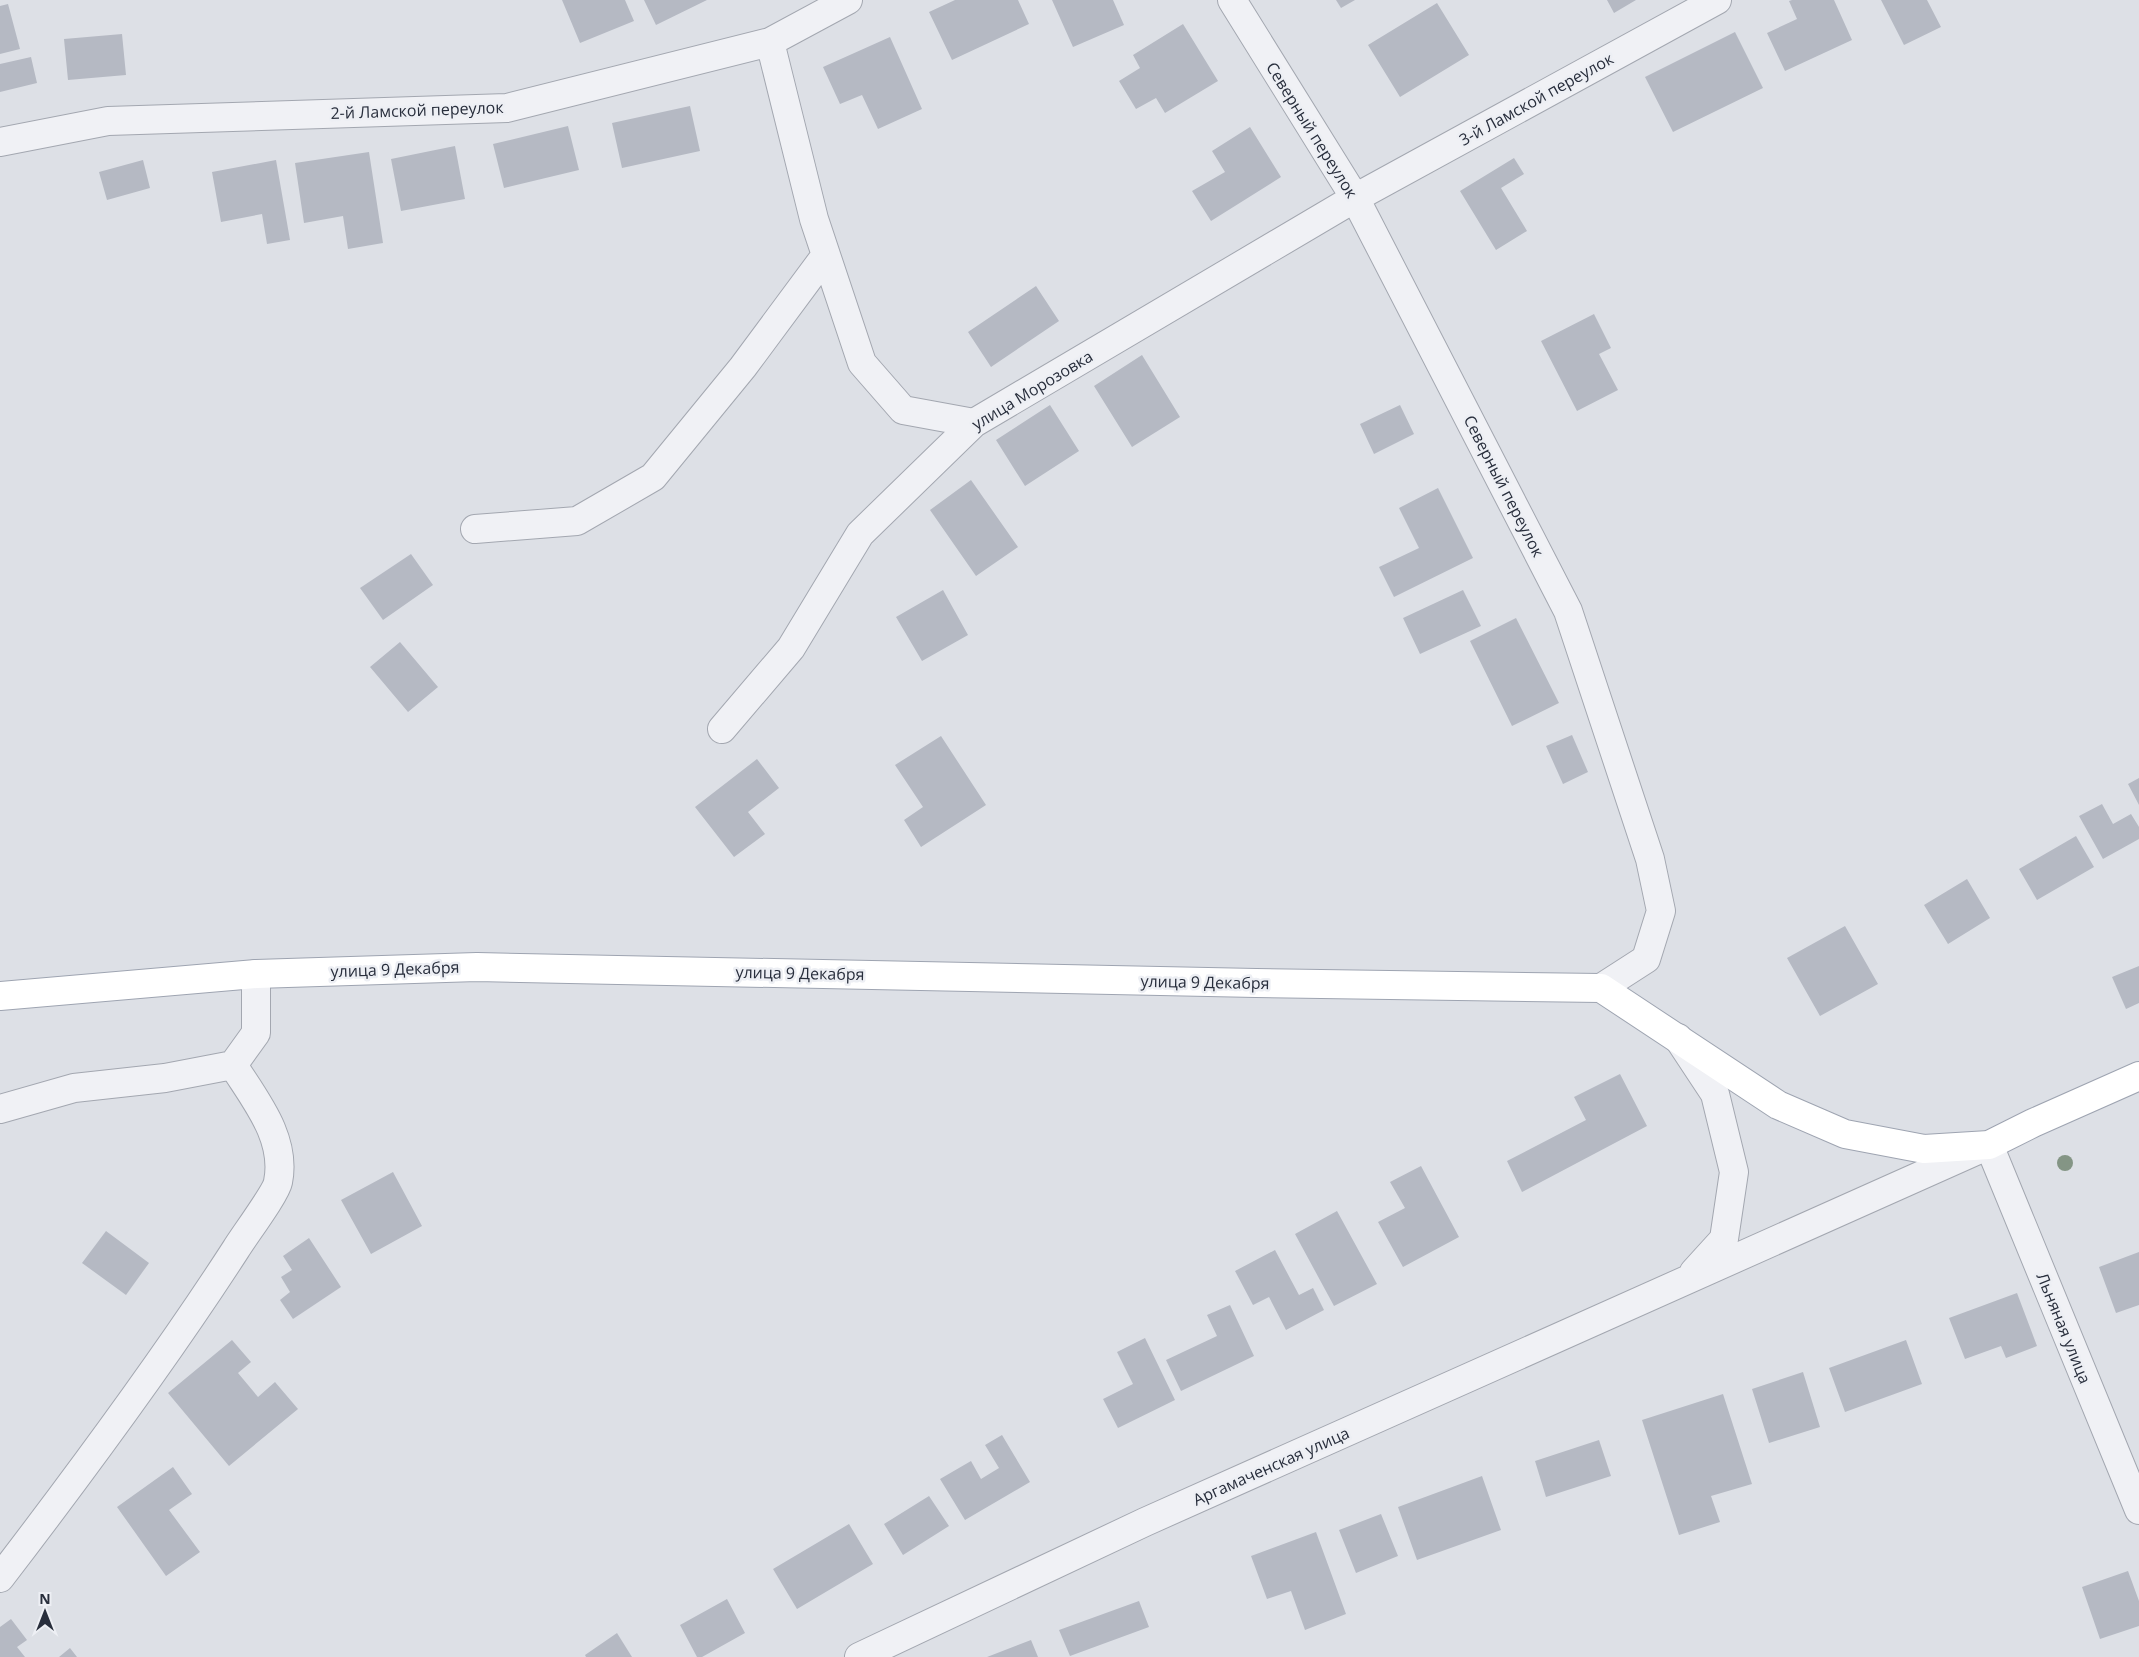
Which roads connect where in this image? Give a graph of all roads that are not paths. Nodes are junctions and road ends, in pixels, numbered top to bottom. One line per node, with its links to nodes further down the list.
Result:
1 (848, 0): 4 (street, 2-й Ламской переулок)
2 (1232, 0): 6 (street, Северный переулок)
3 (1717, 0): 6 (street, 3-й Ламской переулок)
4 (770, 42): 5 (street, 2-й Ламской переулок); 7 (street)
5 (0, 142)
6 (1355, 198): 8 (street, улица Морозовка); 12 (street, Северный переулок)
7 (826, 255): 8 (street); 9 (street)
8 (974, 423): 10 (street, улица Морозовка)
9 (475, 529)
10 (722, 729)
11 (256, 974): 12 (main road, улица 9 Декабря); 13 (main road, улица 9 Декабря); 15 (street)
12 (1601, 988): 14 (main road)
13 (0, 996)
14 (1678, 1038): 18 (main road); 19 (street)
15 (233, 1065): 17 (street); 21 (street)
16 (2139, 1076): 18 (main road)
17 (0, 1109)
18 (1989, 1145): 19 (street, Аргамаченская улица); 20 (street, Льняная улица)
19 (1686, 1280): 22 (street, Аргамаченская улица)
20 (2139, 1510)
21 (0, 1578)
22 (859, 1657)

